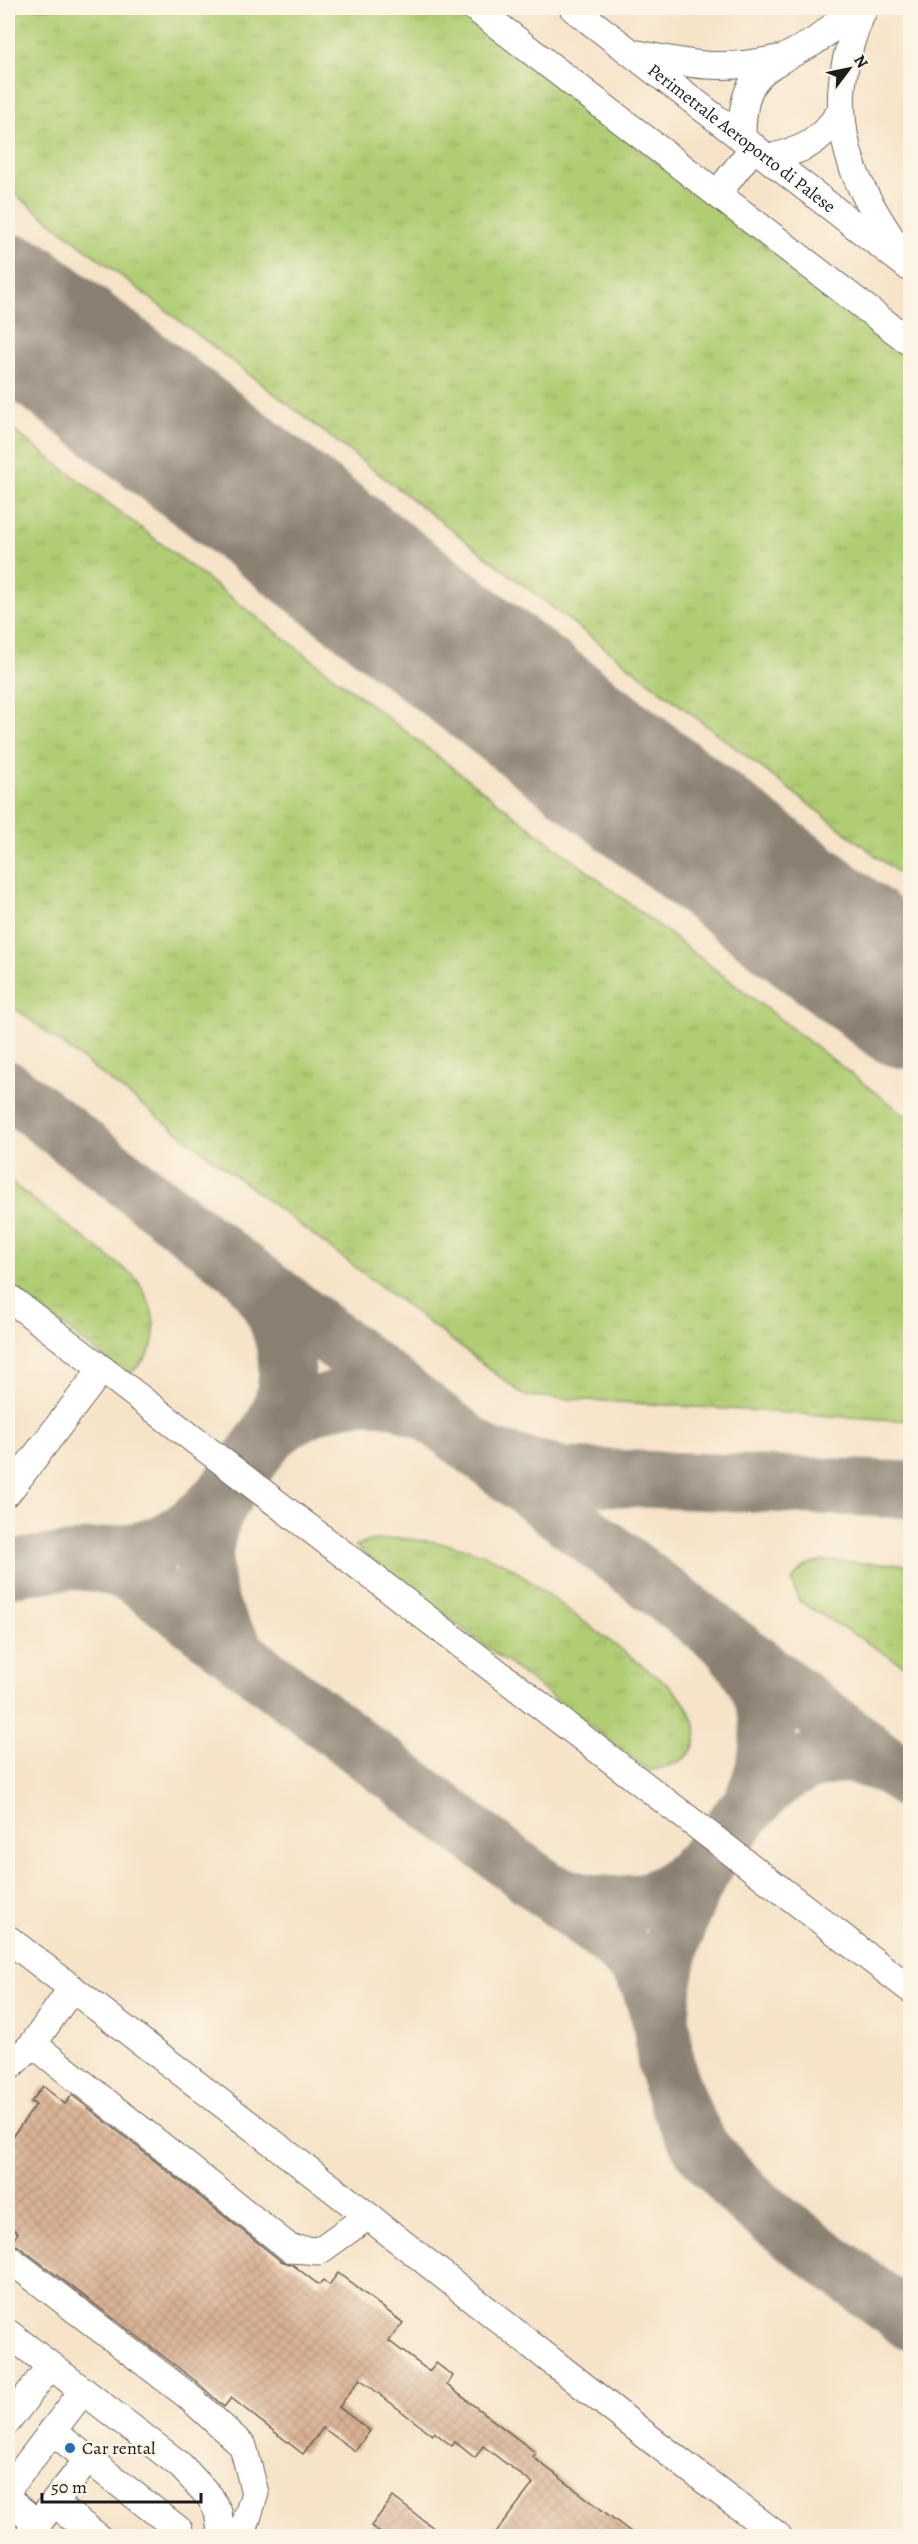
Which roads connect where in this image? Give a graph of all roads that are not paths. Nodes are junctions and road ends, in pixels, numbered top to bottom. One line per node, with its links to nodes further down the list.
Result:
1 (475, 8): 9 (street)
2 (573, 8): 5 (street, Perimetrale Aeroporto di Palese)
3 (852, 8): 6 (street)
4 (864, 8): 7 (street)
5 (631, 53): 6 (street); 8 (street, Perimetrale Aeroporto di Palese)
6 (779, 59): 8 (street)
7 (841, 111): 8 (street); 10 (street)
8 (754, 147): 9 (street); 10 (street, Perimetrale Aeroporto di Palese)
9 (717, 194): 11 (street)
10 (908, 266)
11 (910, 342)
12 (8, 1297): 13 (street)
13 (102, 1369): 14 (street); 17 (street)
14 (8, 1492)
15 (8, 1939): 16 (street)
16 (72, 1988): 18 (street); 20 (street)
17 (910, 1989)
18 (33, 2044): 19 (street); 20 (street)
19 (8, 2068)
20 (368, 2216): 36 (street)
21 (8, 2258): 35 (street)
22 (8, 2333): 23 (street)
23 (51, 2365): 24 (street); 25 (street)
24 (83, 2391): 26 (street); 34 (street)
25 (8, 2421)
26 (52, 2431): 27 (street); 28 (street)
27 (88, 2459): 30 (street); 33 (street)
28 (8, 2489)
29 (8, 2499): 31 (street)
30 (54, 2503): 31 (street); 32 (street)
31 (33, 2530)
32 (97, 2536)
33 (175, 2536)
34 (222, 2536)
35 (236, 2536)
36 (778, 2536)

